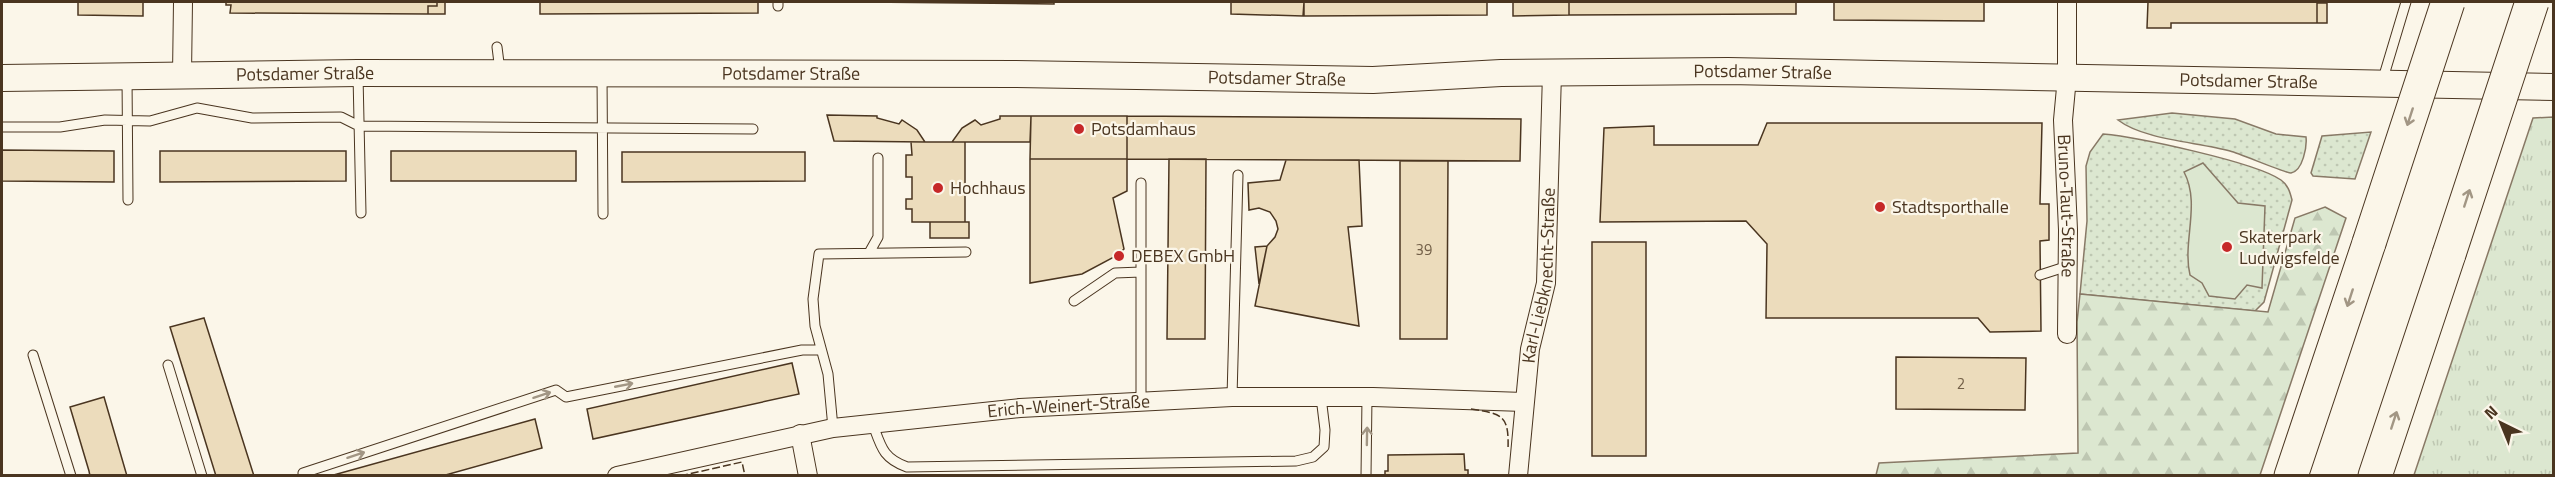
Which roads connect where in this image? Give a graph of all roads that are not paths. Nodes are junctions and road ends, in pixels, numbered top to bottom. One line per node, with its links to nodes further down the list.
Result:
1 (183, 2): 11 (street)
2 (2067, 2): 13 (street, Bruno-Taut-Straße)
3 (2406, 2): 15 (lane)
4 (2448, 2): 53 (highway, one-way to 53, bridge)
5 (2532, 2): 54 (highway, one-way to 5, bridge)
6 (497, 47): 8 (lane)
7 (358, 73): 8 (main road, Potsdamer Straße); 11 (main road, Potsdamer Straße); 18 (lane)
8 (501, 73): 12 (main road, Potsdamer Straße)
9 (1552, 73): 12 (main road, Potsdamer Straße); 13 (main road, Potsdamer Straße); 42 (street, Karl-Liebknecht-Straße)
10 (127, 74): 11 (main road, Potsdamer Straße); 14 (main road, Potsdamer Straße); 17 (lane)
11 (182, 74)
12 (602, 74): 20 (lane)
13 (2067, 77): 15 (main road, Potsdamer Straße); 30 (street, Bruno-Taut-Straße)
14 (2, 78)
15 (2382, 82): 16 (main road, Potsdamer Straße)
16 (2553, 87)
17 (128, 122): 18 (lane); 19 (lane); 25 (lane)
18 (359, 126): 20 (lane); 26 (lane)
19 (2, 127)
20 (602, 128): 21 (lane); 27 (lane)
21 (753, 129)
22 (878, 158): 29 (lane)
23 (1238, 175): 38 (lane)
24 (1141, 183): 31 (lane)
25 (128, 200)
26 (361, 213)
27 (603, 214)
28 (966, 252): 29 (lane)
29 (869, 253): 35 (lane)
30 (2068, 266): 32 (lane); 34 (street, Bruno-Taut-Straße)
31 (1141, 272): 33 (lane); 41 (lane)
32 (2040, 275)
33 (1074, 301)
34 (2067, 334)
35 (821, 350): 44 (lane); 48 (lane, one-way to 35)
36 (33, 355): 46 (lane)
37 (168, 365): 47 (lane)
38 (1232, 397): 39 (street, Erich-Weinert-Straße); 41 (street, Erich-Weinert-Straße)
39 (1321, 397): 40 (street, Erich-Weinert-Straße); 43 (lane)
40 (1367, 397): 42 (street, Erich-Weinert-Straße); 51 (lane, one-way to 40)
41 (1141, 401): 43 (street, Erich-Weinert-Straße)
42 (1524, 402): 52 (street, Karl-Liebknecht-Straße)
43 (872, 422): 44 (street, Erich-Weinert-Straße)
44 (833, 428): 45 (street, Erich-Weinert-Straße)
45 (800, 434): 49 (street, Erich-Weinert-Straße); 50 (street)
46 (71, 476)
47 (202, 476)
48 (304, 476)
49 (617, 476)
50 (808, 476)
51 (1366, 476)
52 (1518, 476)
53 (2291, 476)
54 (2375, 476)

